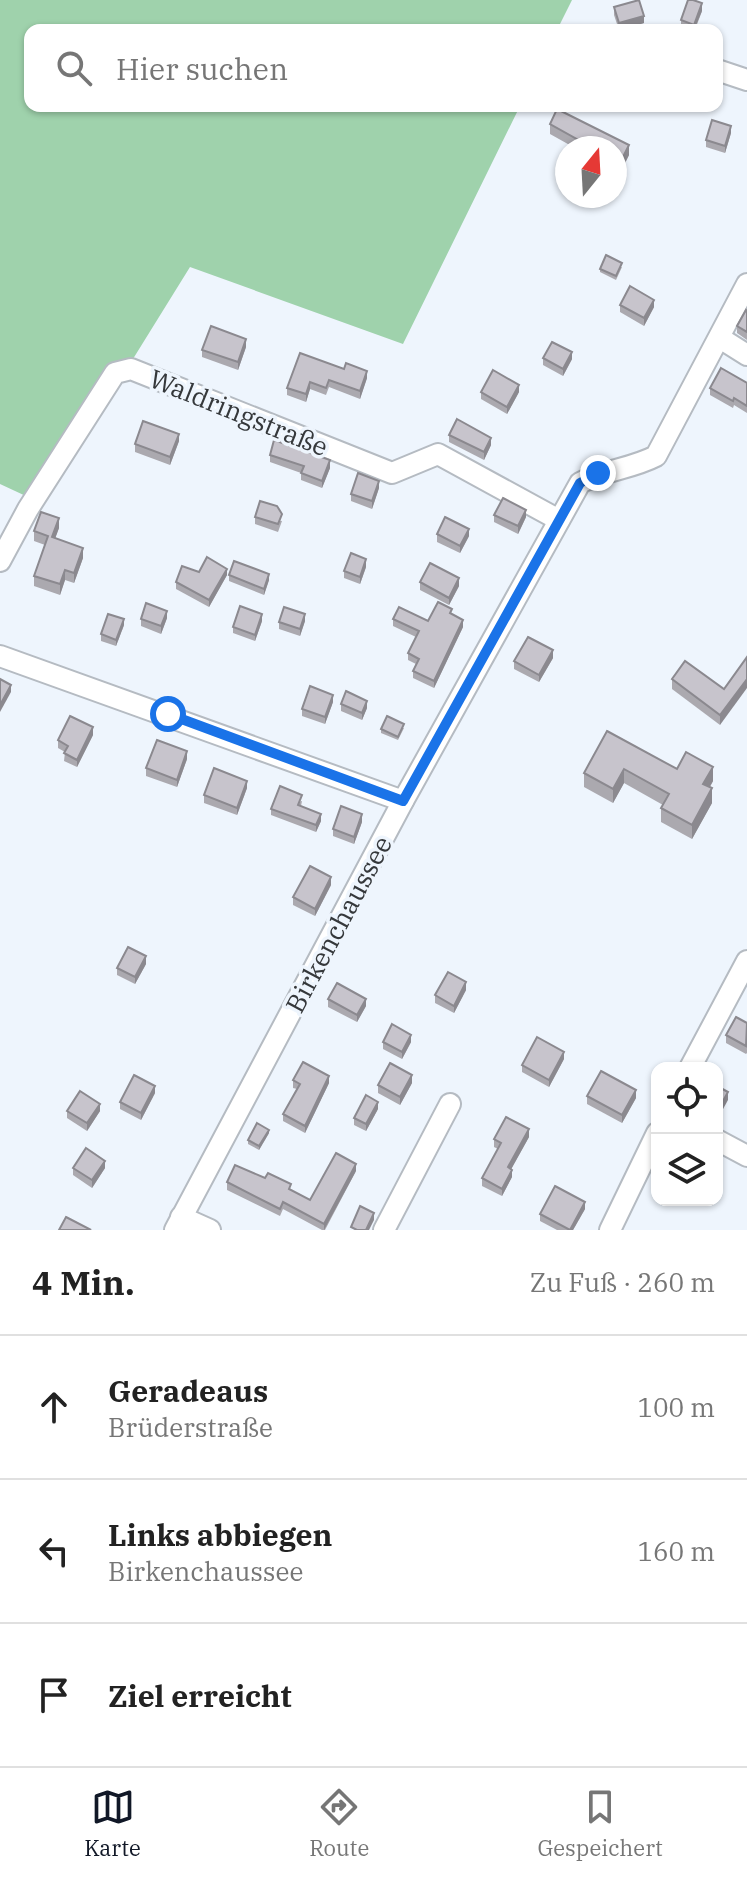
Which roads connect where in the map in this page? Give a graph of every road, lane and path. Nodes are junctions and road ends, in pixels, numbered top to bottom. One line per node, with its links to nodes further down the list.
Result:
1 (723, 72): 2 (street)
2 (747, 80)
3 (747, 284): 4 (street, Birkenchaussee)
4 (720, 338): 5 (street); 6 (street, Birkenchaussee)
5 (747, 355)
6 (559, 520): 7 (street, Waldringstraße); 9 (street, Birkenchaussee)
7 (0, 561)
8 (0, 656): 9 (street)
9 (403, 801): 16 (street, Birkenchaussee)
10 (747, 961): 11 (street)
11 (693, 1062)
12 (450, 1104): 18 (street)
13 (657, 1134): 19 (street)
14 (723, 1143): 15 (street)
15 (747, 1156)
16 (178, 1224): 17 (street)
17 (210, 1230)
18 (384, 1230)
19 (610, 1230)

